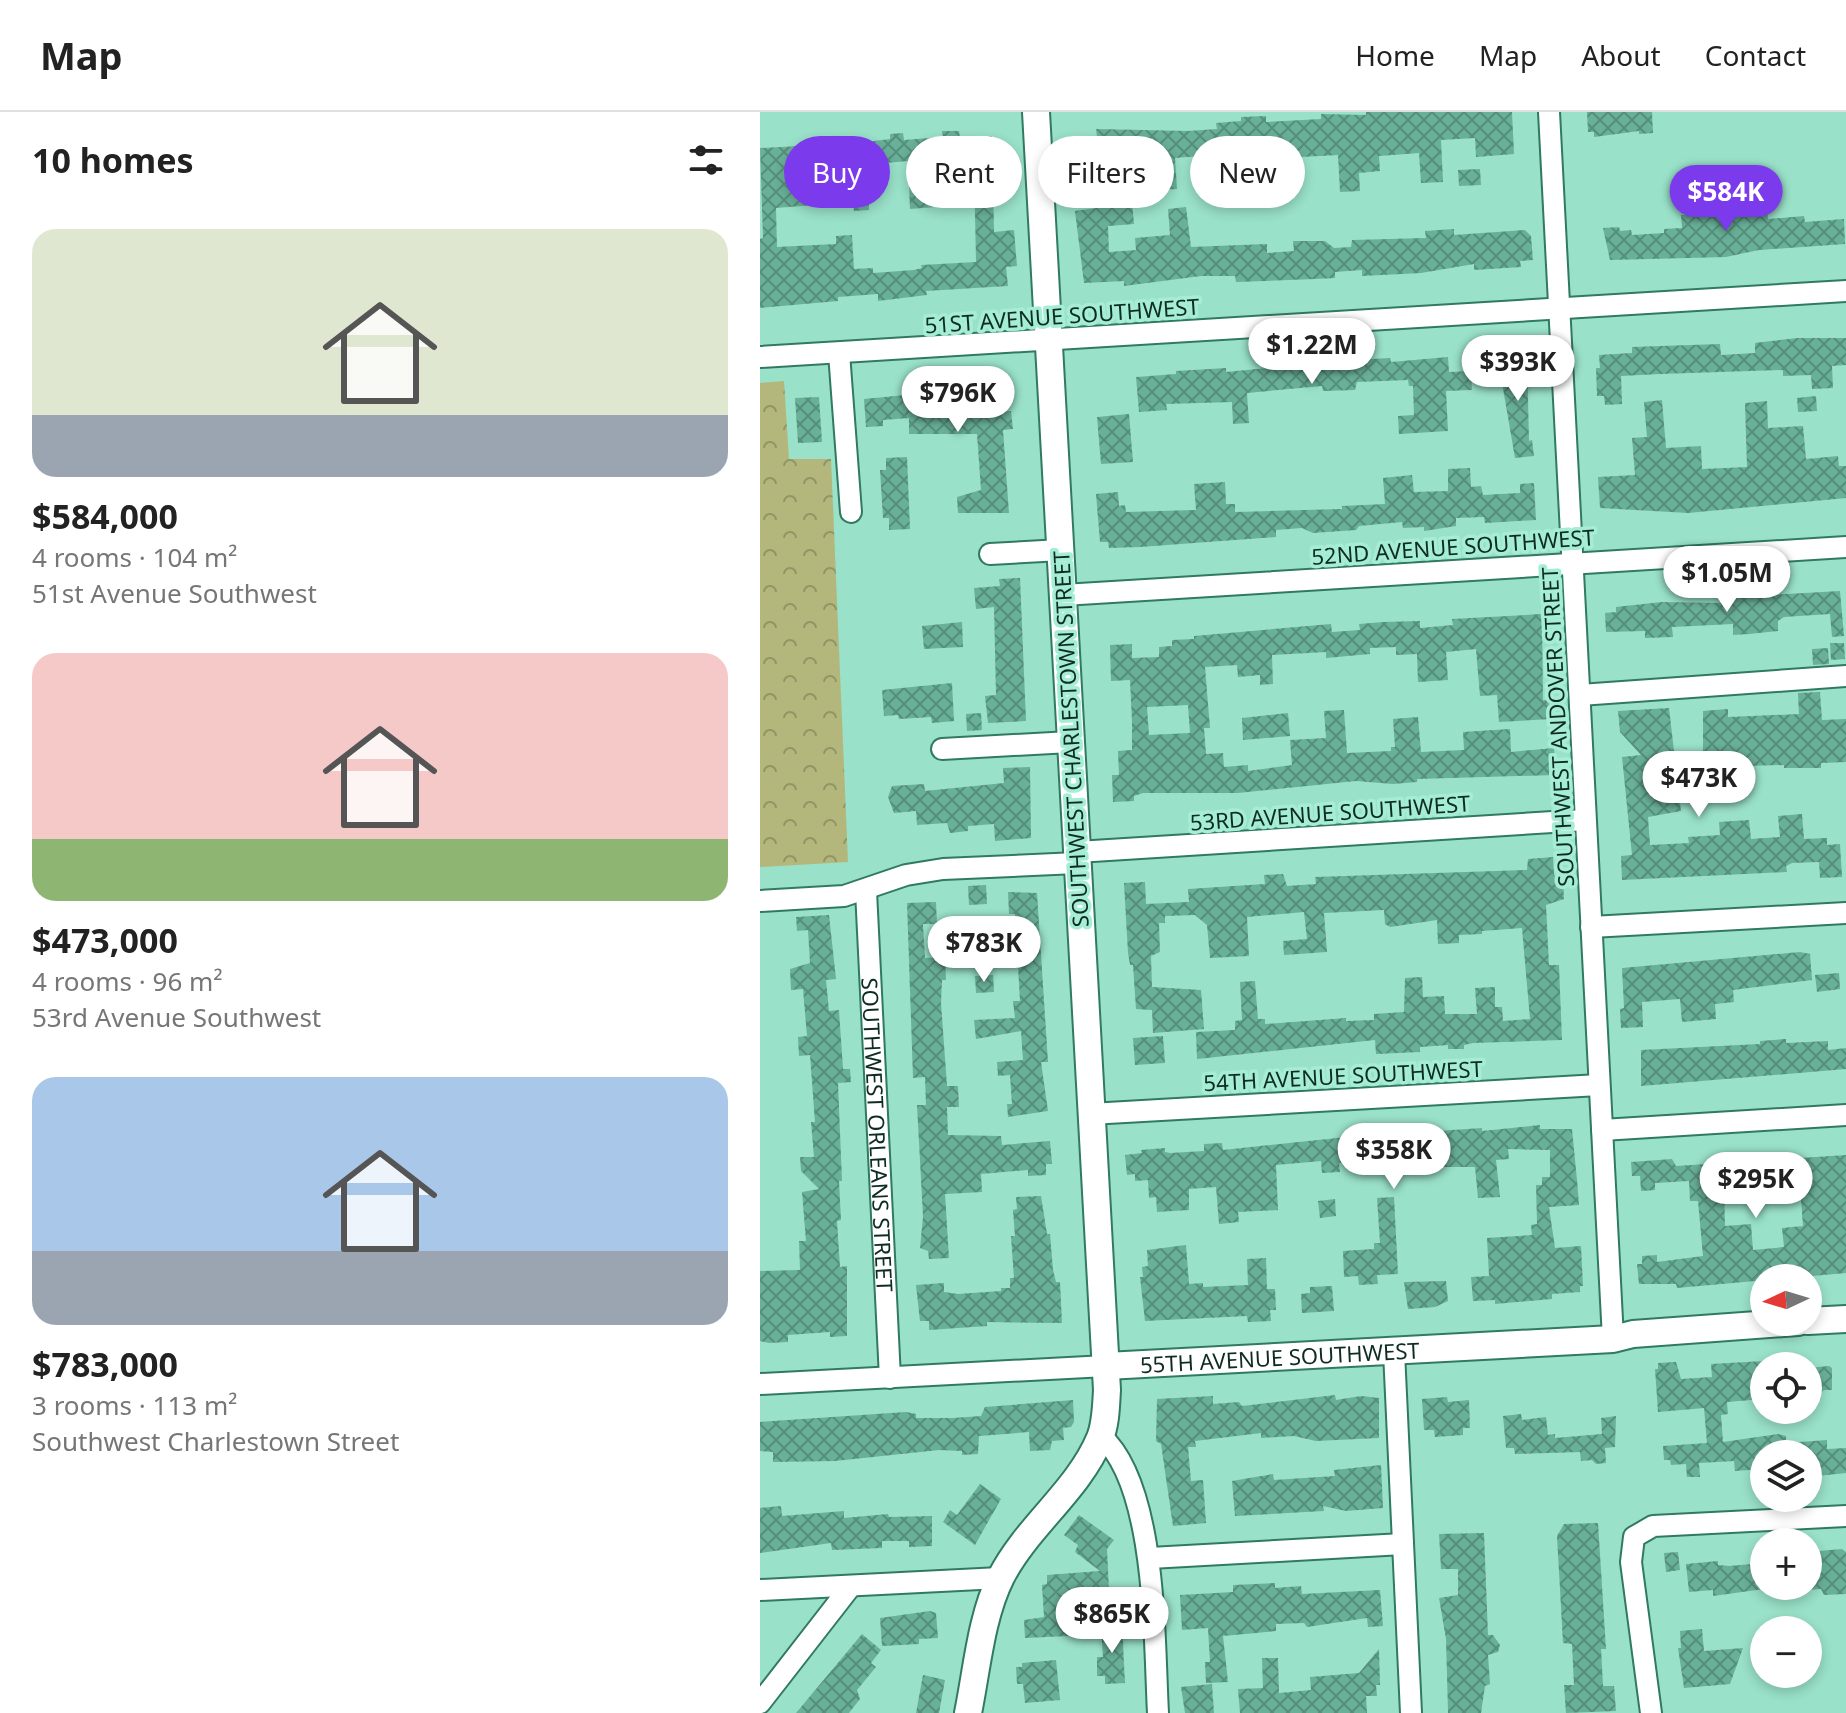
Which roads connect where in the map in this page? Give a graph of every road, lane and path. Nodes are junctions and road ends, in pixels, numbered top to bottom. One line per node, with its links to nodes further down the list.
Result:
1 (1036, 112): 5 (street, SOUTHWEST CHARLESTOWN STREET)
2 (1549, 112): 4 (street, SOUTHWEST ANDOVER STREET)
3 (1846, 291): 4 (street, 51ST AVENUE SOUTHWEST)
4 (1559, 308): 5 (street, 51ST AVENUE SOUTHWEST); 12 (street, SOUTHWEST ANDOVER STREET)
5 (1050, 340): 6 (street, 51ST AVENUE SOUTHWEST); 10 (street, SOUTHWEST CHARLESTOWN STREET)
6 (839, 353): 7 (street, 51ST AVENUE SOUTHWEST); 8 (street)
7 (760, 357)
8 (851, 512)
9 (1846, 547): 12 (street, 52ND AVENUE SOUTHWEST)
10 (1061, 550): 11 (street); 13 (street, SOUTHWEST CHARLESTOWN STREET)
11 (990, 554)
12 (1573, 562): 13 (street, 52ND AVENUE SOUTHWEST); 15 (street, SOUTHWEST ANDOVER STREET)
13 (1063, 595): 16 (street, SOUTHWEST CHARLESTOWN STREET)
14 (1846, 676): 15 (street)
15 (1580, 695): 18 (street, SOUTHWEST ANDOVER STREET)
16 (1070, 742): 17 (street); 19 (street, SOUTHWEST CHARLESTOWN STREET)
17 (942, 749)
18 (1585, 820): 19 (street, 53RD AVENUE SOUTHWEST); 23 (street, SOUTHWEST ANDOVER STREET)
19 (1077, 857): 20 (street, 53RD AVENUE SOUTHWEST); 25 (street, SOUTHWEST CHARLESTOWN STREET)
20 (866, 891): 21 (street, 53RD AVENUE SOUTHWEST); 34 (street, SOUTHWEST ORLEANS STREET)
21 (760, 901)
22 (1846, 913): 23 (street)
23 (1591, 927): 24 (street, SOUTHWEST ANDOVER STREET)
24 (1599, 1085): 25 (street, 54TH AVENUE SOUTHWEST); 27 (street, SOUTHWEST ANDOVER STREET)
25 (1090, 1114): 33 (street, SOUTHWEST CHARLESTOWN STREET)
26 (1846, 1115): 27 (street)
27 (1602, 1130): 31 (street, SOUTHWEST ANDOVER STREET)
28 (1846, 1319): 29 (street)
29 (1822, 1320)
30 (1750, 1325): 31 (street, 55TH AVENUE SOUTHWEST)
31 (1613, 1339): 32 (street, 55TH AVENUE SOUTHWEST)
32 (1394, 1352): 33 (street, 55TH AVENUE SOUTHWEST); 38 (street)
33 (1106, 1366): 34 (street, 55TH AVENUE SOUTHWEST); 36 (street)
34 (890, 1378): 35 (street, 55TH AVENUE SOUTHWEST)
35 (760, 1384)
36 (1101, 1436): 39 (street); 40 (street)
37 (1846, 1516): 47 (street)
38 (1403, 1544): 39 (street); 46 (street)
39 (1150, 1558): 45 (street)
40 (1000, 1578): 41 (street); 44 (street)
41 (851, 1586): 42 (street); 43 (street)
42 (760, 1590)
43 (760, 1703)
44 (968, 1713)
45 (1158, 1713)
46 (1411, 1713)
47 (1651, 1713)

